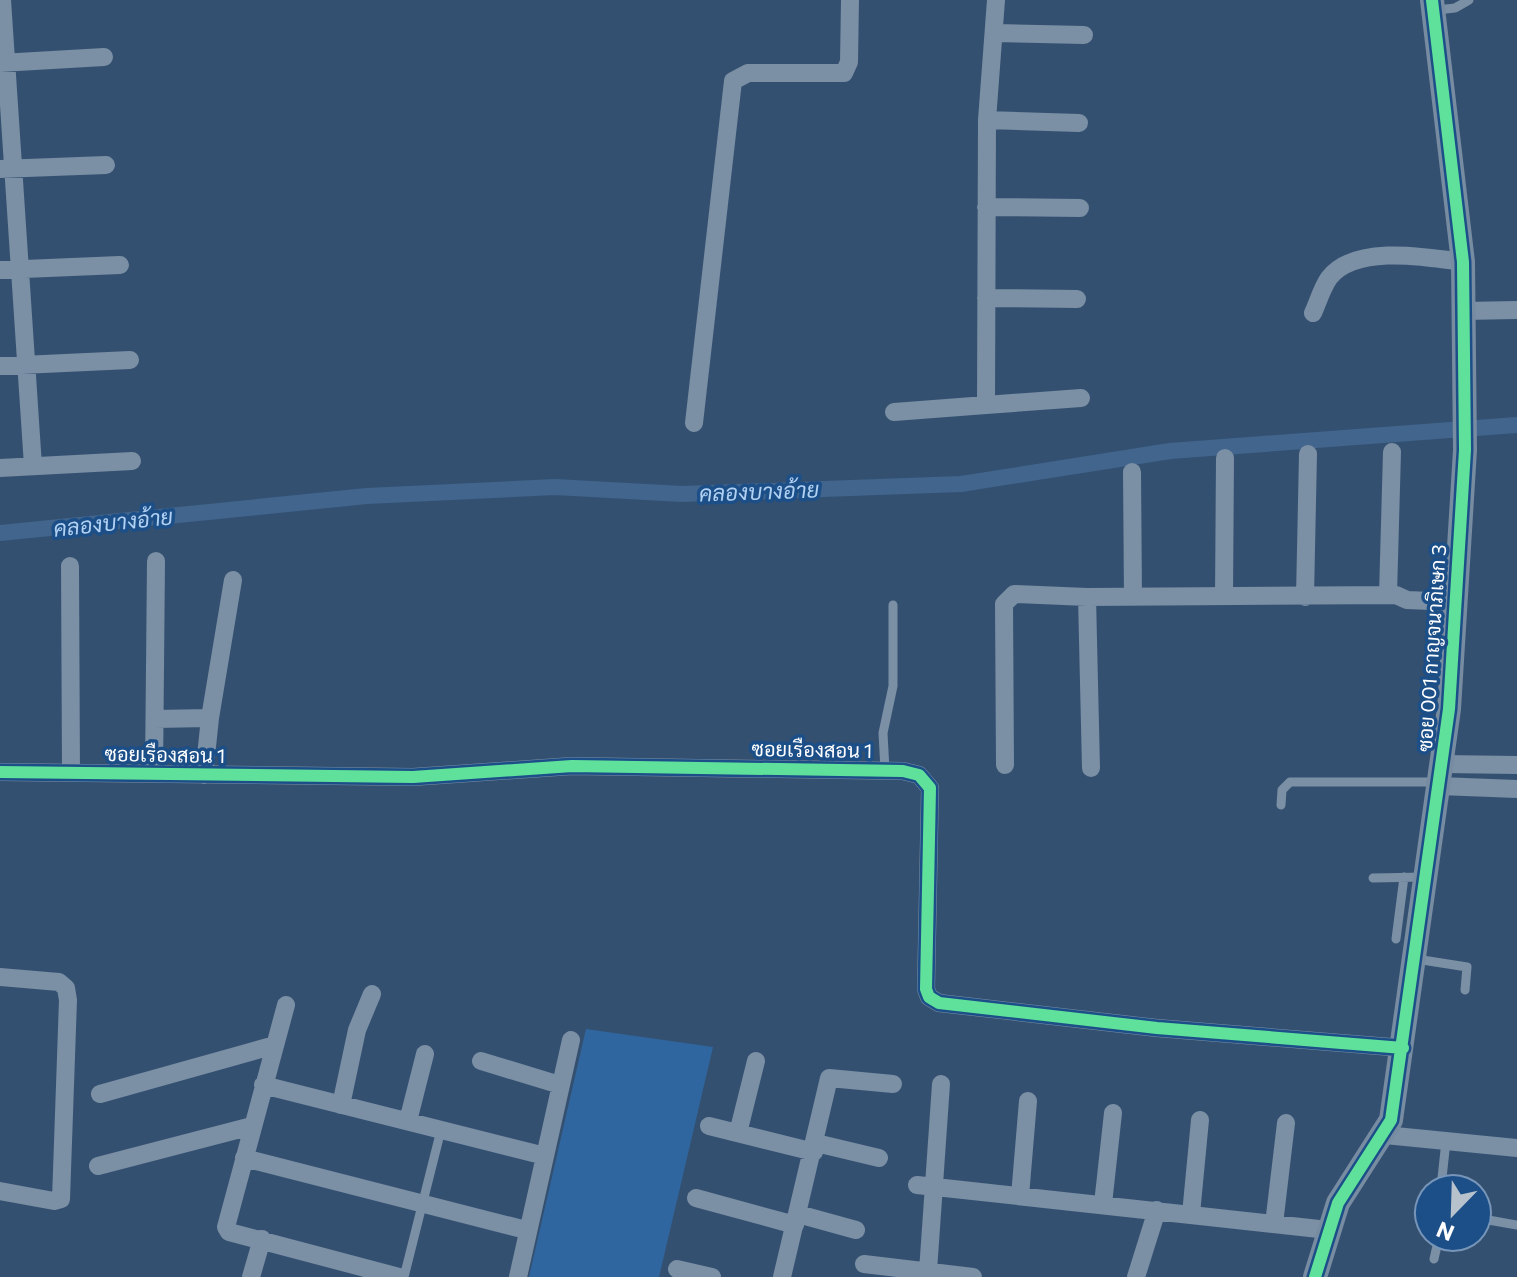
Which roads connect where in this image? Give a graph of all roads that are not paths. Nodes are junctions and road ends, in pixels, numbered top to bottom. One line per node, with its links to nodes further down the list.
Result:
1 (2, 0): 9 (street)
2 (850, 0): 31 (street)
3 (996, 0): 6 (street)
4 (1469, 0): 5 (lane)
5 (1432, 5): 16 (street, ซอย 001 กาญจนาภิเษก 3)
6 (995, 33): 7 (street); 10 (street)
7 (1084, 35)
8 (104, 57): 9 (street)
9 (3, 63): 13 (street)
10 (987, 120): 11 (street); 14 (street)
11 (1079, 123)
12 (106, 165): 13 (street)
13 (7, 169): 19 (street)
14 (986, 207): 15 (street); 20 (street)
15 (1080, 208)
16 (1463, 262): 23 (street, ซอย 001 กาญจนาภิเษก 3); 24 (street)
17 (120, 265): 19 (street)
18 (0, 270): 19 (street)
19 (20, 270): 27 (street)
20 (986, 298): 21 (street); 29 (street)
21 (1077, 299)
22 (1517, 310): 23 (street)
23 (1463, 311): 44 (street, ซอย 001 กาญจนาภิเษก 3)
24 (1313, 313)
25 (130, 360): 27 (street)
26 (0, 366): 27 (street)
27 (27, 366): 36 (street)
28 (1081, 398): 29 (street)
29 (986, 405): 30 (street)
30 (894, 412)
31 (694, 423)
32 (1392, 452): 42 (street)
33 (1308, 454): 47 (street)
34 (1225, 458): 43 (street)
35 (132, 461): 36 (street)
36 (33, 466): 37 (street)
37 (0, 468)
38 (1132, 472): 46 (street)
39 (156, 561): 50 (street)
40 (70, 566): 56 (street)
41 (233, 580): 49 (street)
42 (1392, 595): 44 (street); 47 (street)
43 (1224, 596): 46 (street); 47 (street)
44 (1454, 596): 59 (street, ซอย 001 กาญจนาภิเษก 3)
45 (1087, 597): 46 (street); 51 (street); 53 (street)
46 (1133, 597)
47 (1305, 597)
48 (893, 605): 54 (lane)
49 (210, 718): 50 (street); 58 (street)
50 (155, 719): 57 (street)
51 (1005, 765)
52 (1517, 765): 59 (street)
53 (1091, 768)
54 (885, 770): 58 (street, ซอยเรืองสอน 1); 72 (street, ซอยเรืองสอน 1)
55 (0, 772): 56 (street, ซอยเรืองสอน 1)
56 (71, 773): 57 (street, ซอยเรืองสอน 1)
57 (154, 774): 58 (street, ซอยเรืองสอน 1)
58 (204, 775)
59 (1440, 777): 60 (street); 61 (lane); 62 (street, ซอย 001 กาญจนาภิเษก 3)
60 (1517, 789)
61 (1281, 805)
62 (1416, 877): 63 (lane); 64 (lane); 65 (street, ซอย 001 กาญจนาภิเษก 3)
63 (1373, 878)
64 (1396, 939)
65 (1416, 959): 67 (lane); 72 (street, ซอย 001 กาญจนาภิเษก 3)
66 (0, 977): 101 (street)
67 (1465, 990)
68 (372, 994): 82 (street)
69 (286, 1005): 71 (street)
70 (571, 1040): 79 (street)
71 (275, 1045): 78 (street); 80 (street)
72 (1403, 1048): 91 (street, ซอย 001 กาญจนาภิเษก 3)
73 (425, 1054): 85 (street)
74 (481, 1061): 79 (street)
75 (756, 1061): 90 (street)
76 (893, 1084): 93 (street)
77 (941, 1084): 100 (street)
78 (263, 1085): 82 (street); 87 (street)
79 (560, 1085): 95 (street)
80 (100, 1094)
81 (1028, 1101): 102 (street)
82 (341, 1105): 85 (street)
83 (1113, 1113): 105 (street)
84 (1200, 1120): 107 (street)
85 (408, 1121): 89 (street)
86 (1286, 1123): 110 (street)
87 (252, 1126): 96 (street); 98 (street)
88 (709, 1126): 90 (street)
89 (441, 1130): 95 (street); 104 (lane)
90 (738, 1133): 93 (street)
91 (1385, 1135): 92 (street); 114 (street, ซอย 001 กาญจนาภิเษก 3)
92 (1446, 1141): 94 (street); 99 (lane)
93 (815, 1148): 97 (street); 108 (street)
94 (1517, 1148)
95 (545, 1156): 112 (street)
96 (244, 1158): 104 (street); 115 (street)
97 (879, 1158)
98 (98, 1166)
99 (1443, 1173)
100 (925, 1186): 102 (street); 120 (street)
101 (0, 1191)
102 (1020, 1196): 105 (street)
103 (696, 1198): 108 (street)
104 (421, 1203): 112 (street); 122 (lane)
105 (1103, 1204): 106 (street)
106 (1157, 1210): 107 (street); 127 (street)
107 (1191, 1214): 110 (street)
108 (797, 1219): 113 (street); 125 (street)
109 (1493, 1221): 111 (lane)
110 (1274, 1224): 114 (street)
111 (1517, 1225)
112 (526, 1230): 123 (street)
113 (856, 1230)
114 (1328, 1230): 128 (street, ซอย 001 กาญจนาภิเษก 3)
115 (262, 1239): 121 (street); 122 (street)
116 (1435, 1253): 117 (lane)
117 (1434, 1259)
118 (864, 1264): 120 (street)
119 (677, 1269): 124 (street)
120 (928, 1271): 126 (street)
121 (251, 1277)
122 (402, 1277)
123 (518, 1277)
124 (712, 1277)
125 (782, 1277)
126 (973, 1277)
127 (1136, 1277)
128 (1315, 1277)

